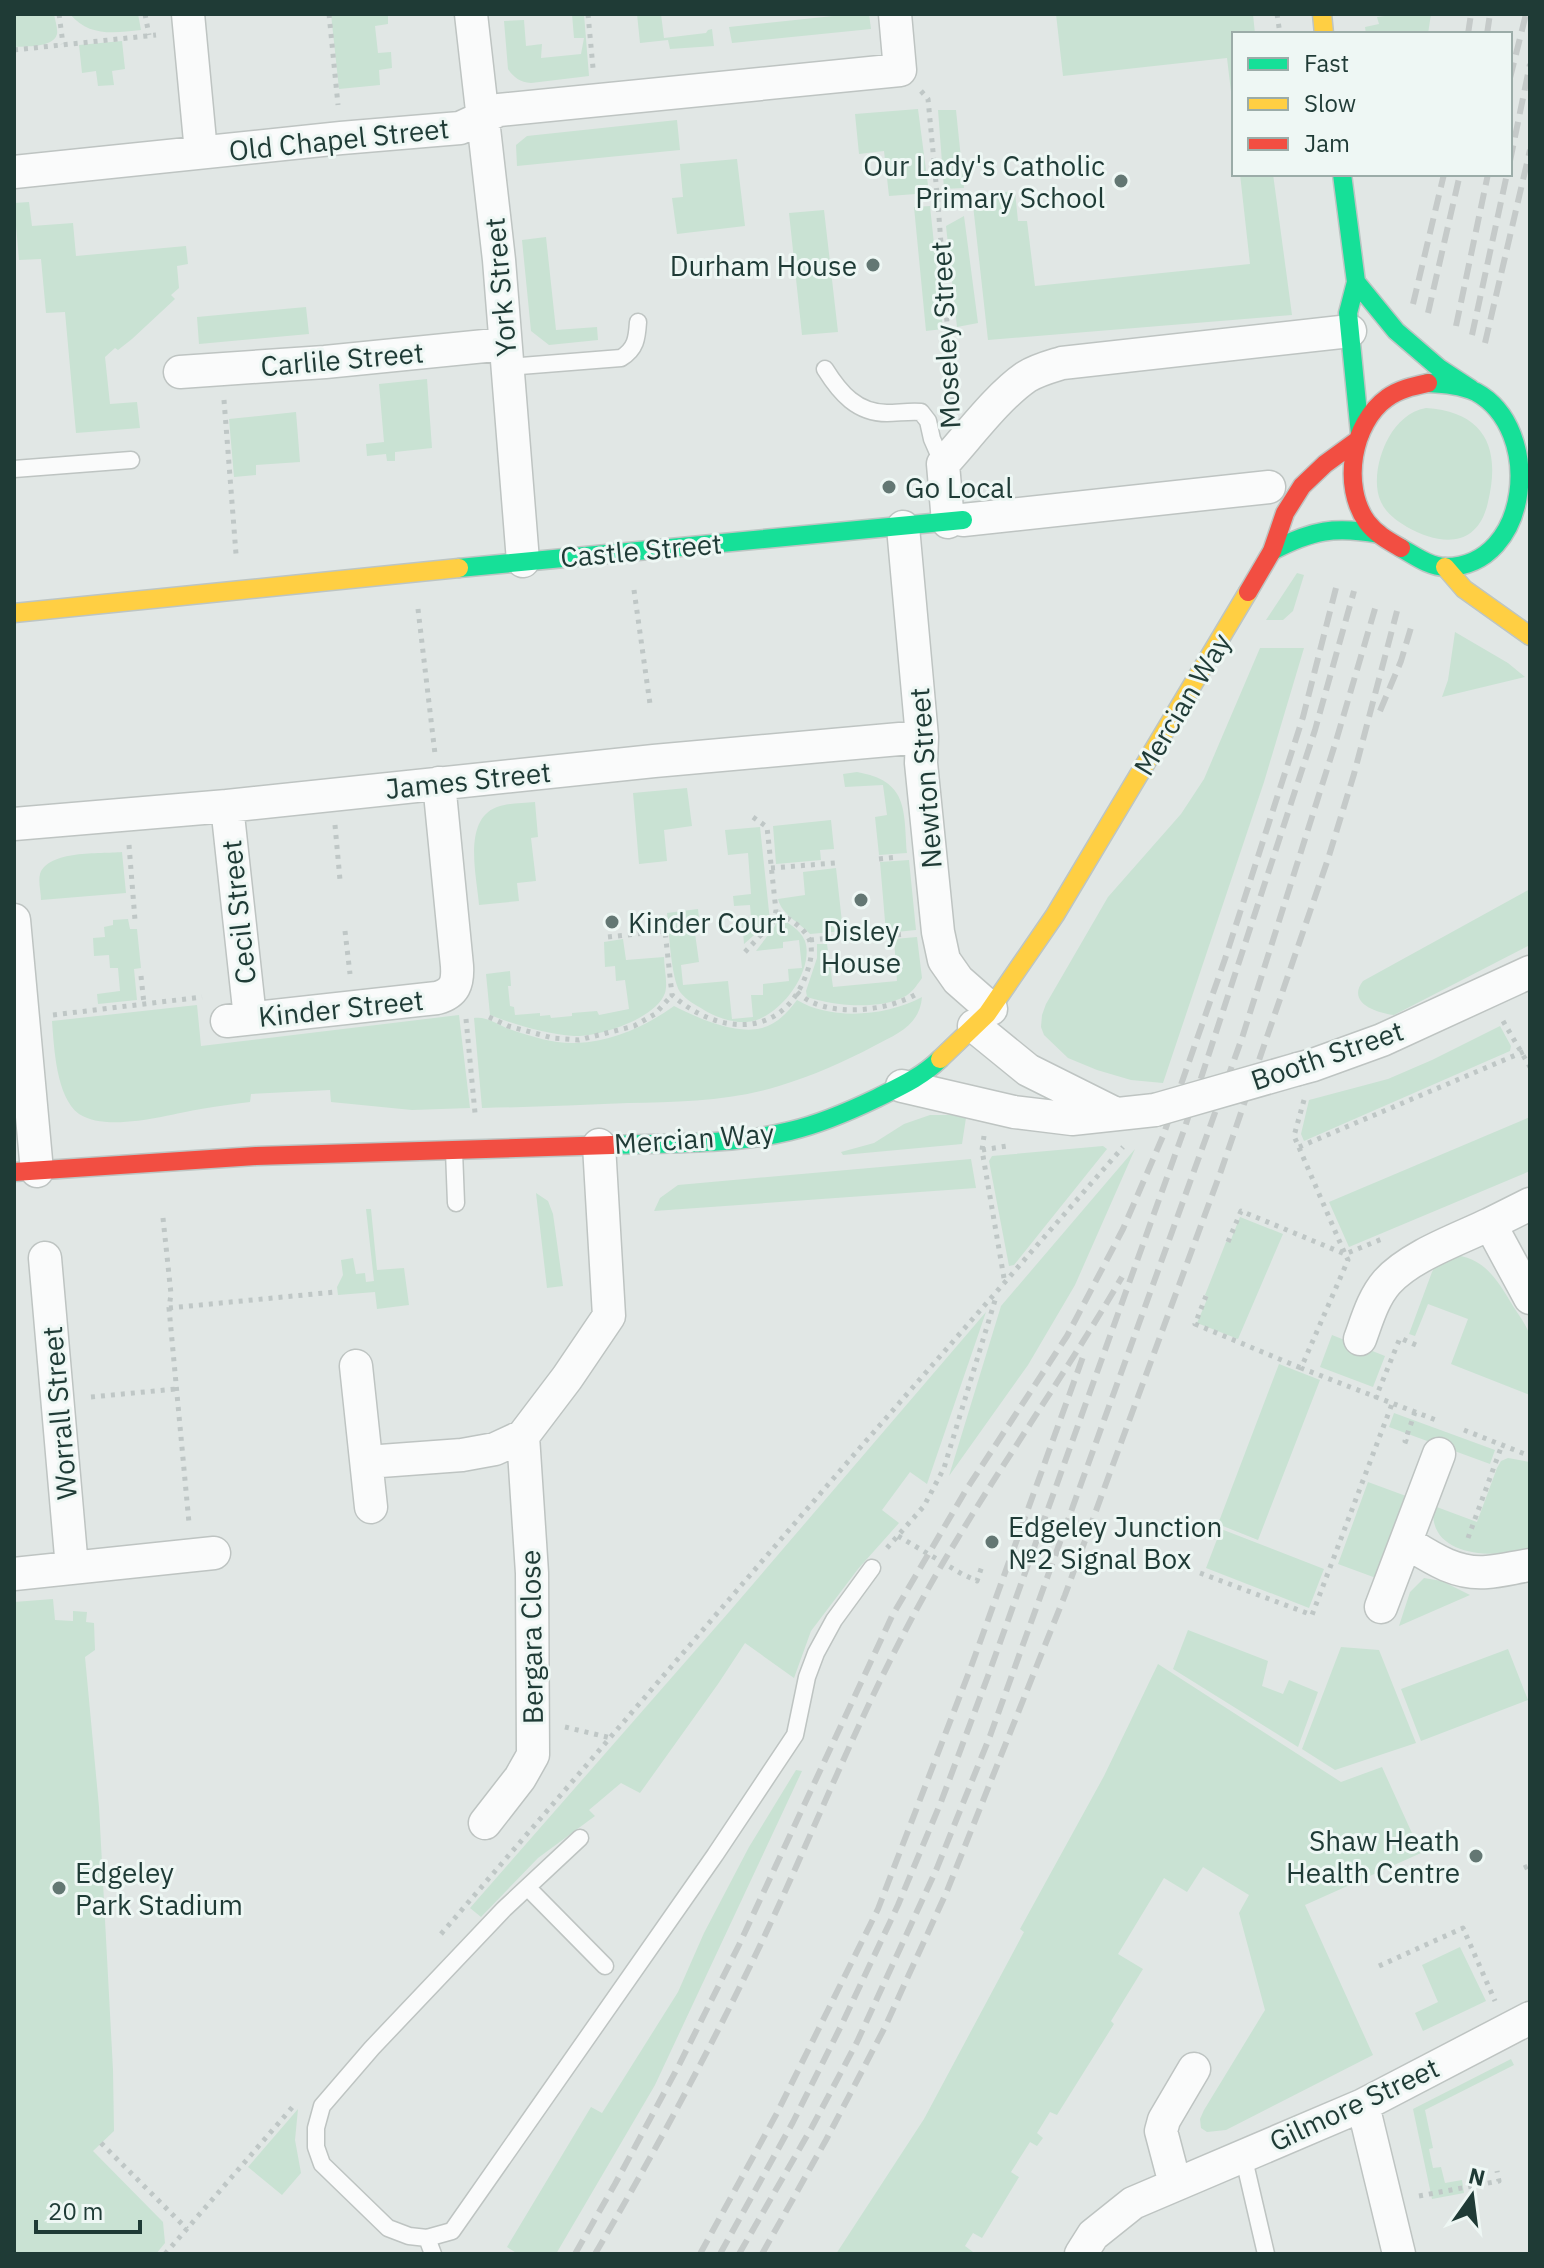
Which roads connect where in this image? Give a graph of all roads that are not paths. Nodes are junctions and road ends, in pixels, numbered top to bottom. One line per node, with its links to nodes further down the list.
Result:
1 (471, 14): 4 (street, York Street)
2 (895, 14): 4 (street, Old Chapel Street)
3 (189, 23): 5 (street)
4 (482, 117): 5 (street, Old Chapel Street); 11 (street, York Street)
5 (201, 152): 6 (street, Old Chapel Street)
6 (14, 172)
7 (1342, 176): 8 (main road)
8 (1356, 282): 10 (main road); 14 (main road)
9 (638, 322): 11 (lane)
10 (1336, 333): 17 (main road); 19 (street)
11 (506, 356): 13 (street, Carlile Street); 27 (street, York Street)
12 (825, 369): 19 (lane)
13 (180, 372)
14 (1475, 392): 15 (main road); 17 (main road)
15 (1495, 404): 16 (main road); 22 (main road)
16 (1518, 411)
17 (1359, 437): 25 (main road); 26 (main road, Mercian Way)
18 (131, 460): 20 (lane)
19 (943, 464): 23 (street, Moseley Street)
20 (14, 469)
21 (1269, 487): 23 (street, Castle Street)
22 (1523, 503): 28 (main road)
23 (956, 521): 24 (main road, Castle Street)
24 (903, 527): 27 (main road, Castle Street); 31 (street, Newton Street)
25 (1379, 534): 26 (main road); 28 (main road)
26 (1272, 551): 38 (main road, Mercian Way)
27 (523, 561): 29 (main road, Castle Street)
28 (1445, 567): 30 (main road)
29 (14, 613)
30 (1530, 636)
31 (922, 737): 32 (street, James Street); 38 (street, Newton Street)
32 (439, 783): 33 (street, James Street); 37 (street, Kinder Street)
33 (227, 806): 34 (street, James Street); 37 (street, Cecil Street)
34 (14, 824)
35 (14, 920): 43 (street)
36 (1530, 972): 40 (street, Booth Street, bridge)
37 (241, 1010)
38 (982, 1018): 39 (main road, Mercian Way); 40 (street)
39 (902, 1086): 40 (street, Booth Street); 41 (main road, Mercian Way)
40 (1116, 1114)
41 (599, 1145): 42 (main road, Mercian Way); 52 (street)
42 (454, 1149): 43 (main road, Mercian Way); 44 (lane)
43 (26, 1172)
44 (456, 1203)
45 (1530, 1204): 46 (street)
46 (1490, 1224): 48 (street); 49 (street)
47 (45, 1258): 58 (street, Worrall Street)
48 (1530, 1298)
49 (1360, 1339)
50 (356, 1366): 53 (street)
51 (1447, 1435): 55 (street)
52 (523, 1436): 53 (street); 62 (street, Bergara Close)
53 (367, 1462): 54 (street)
54 (371, 1507)
55 (1406, 1542): 57 (street); 61 (street)
56 (203, 1554): 58 (street)
57 (1530, 1565)
58 (72, 1568): 60 (street)
59 (872, 1568): 71 (lane)
60 (14, 1574)
61 (1381, 1607)
62 (485, 1823)
63 (580, 1838): 64 (lane)
64 (528, 1888): 65 (lane); 71 (lane)
65 (605, 1966)
66 (1519, 2024): 68 (street, Gilmore Street)
67 (1194, 2069): 70 (street)
68 (1363, 2105): 69 (street, Gilmore Street); 74 (street)
69 (1243, 2155): 70 (street, Gilmore Street); 73 (lane)
70 (1175, 2184): 72 (street, Gilmore Street)
71 (430, 2246)
72 (1091, 2248)
73 (1266, 2254)
74 (1399, 2254)

